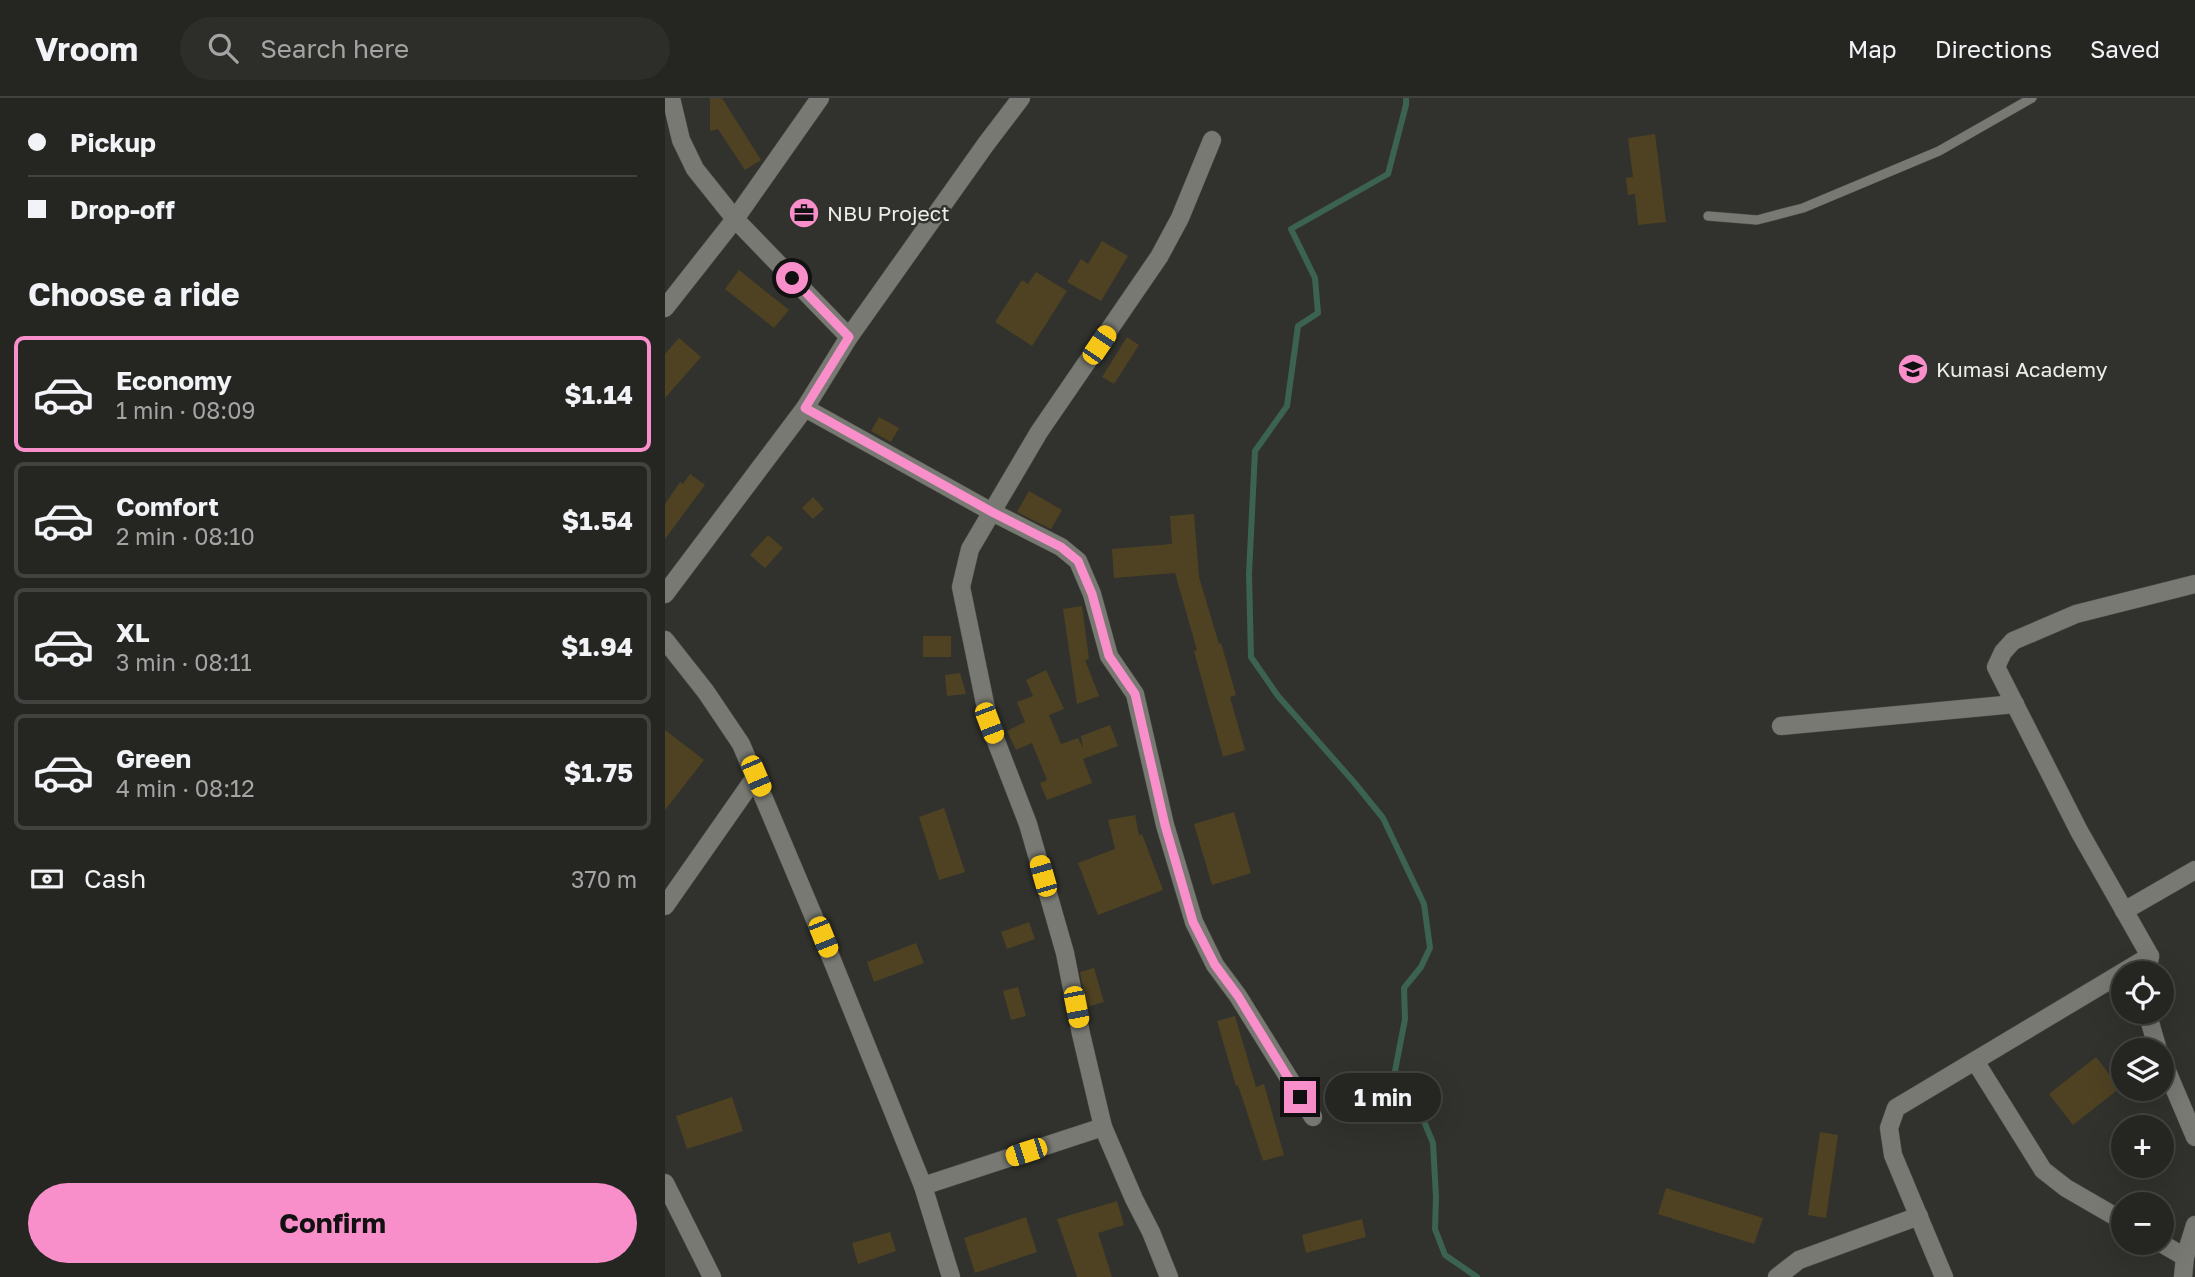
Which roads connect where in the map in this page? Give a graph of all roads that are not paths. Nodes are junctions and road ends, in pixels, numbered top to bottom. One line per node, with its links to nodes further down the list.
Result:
1 (671, 98): 7 (street)
2 (820, 98): 7 (street)
3 (1021, 98): 9 (street)
4 (2032, 98): 6 (lane)
5 (1212, 140): 11 (street)
6 (1708, 216)
7 (735, 219): 8 (street); 9 (street)
8 (665, 308)
9 (849, 337): 10 (street)
10 (805, 408): 11 (street); 13 (street)
11 (992, 512): 25 (street); 26 (street)
12 (2195, 584): 15 (street)
13 (665, 594)
14 (665, 640): 17 (street)
15 (2015, 704): 16 (street); 20 (street)
16 (1781, 726)
17 (756, 776): 19 (street); 29 (street)
18 (2195, 870): 20 (street)
19 (665, 906)
20 (2124, 911): 21 (street)
21 (2147, 961)
22 (2111, 985): 23 (street)
23 (1975, 1061): 30 (street); 31 (street)
24 (2174, 1088): 27 (street)
25 (1313, 1117)
26 (1103, 1127): 29 (street); 37 (street)
27 (2195, 1137)
28 (665, 1183): 35 (street)
29 (923, 1186): 36 (street)
30 (2111, 1214)
31 (1919, 1216): 38 (street); 39 (street)
32 (2195, 1225): 34 (street)
33 (2174, 1251): 34 (street)
34 (2185, 1257): 40 (street)
35 (712, 1277)
36 (951, 1277)
37 (1169, 1277)
38 (1777, 1277)
39 (1944, 1277)
40 (2183, 1277)

